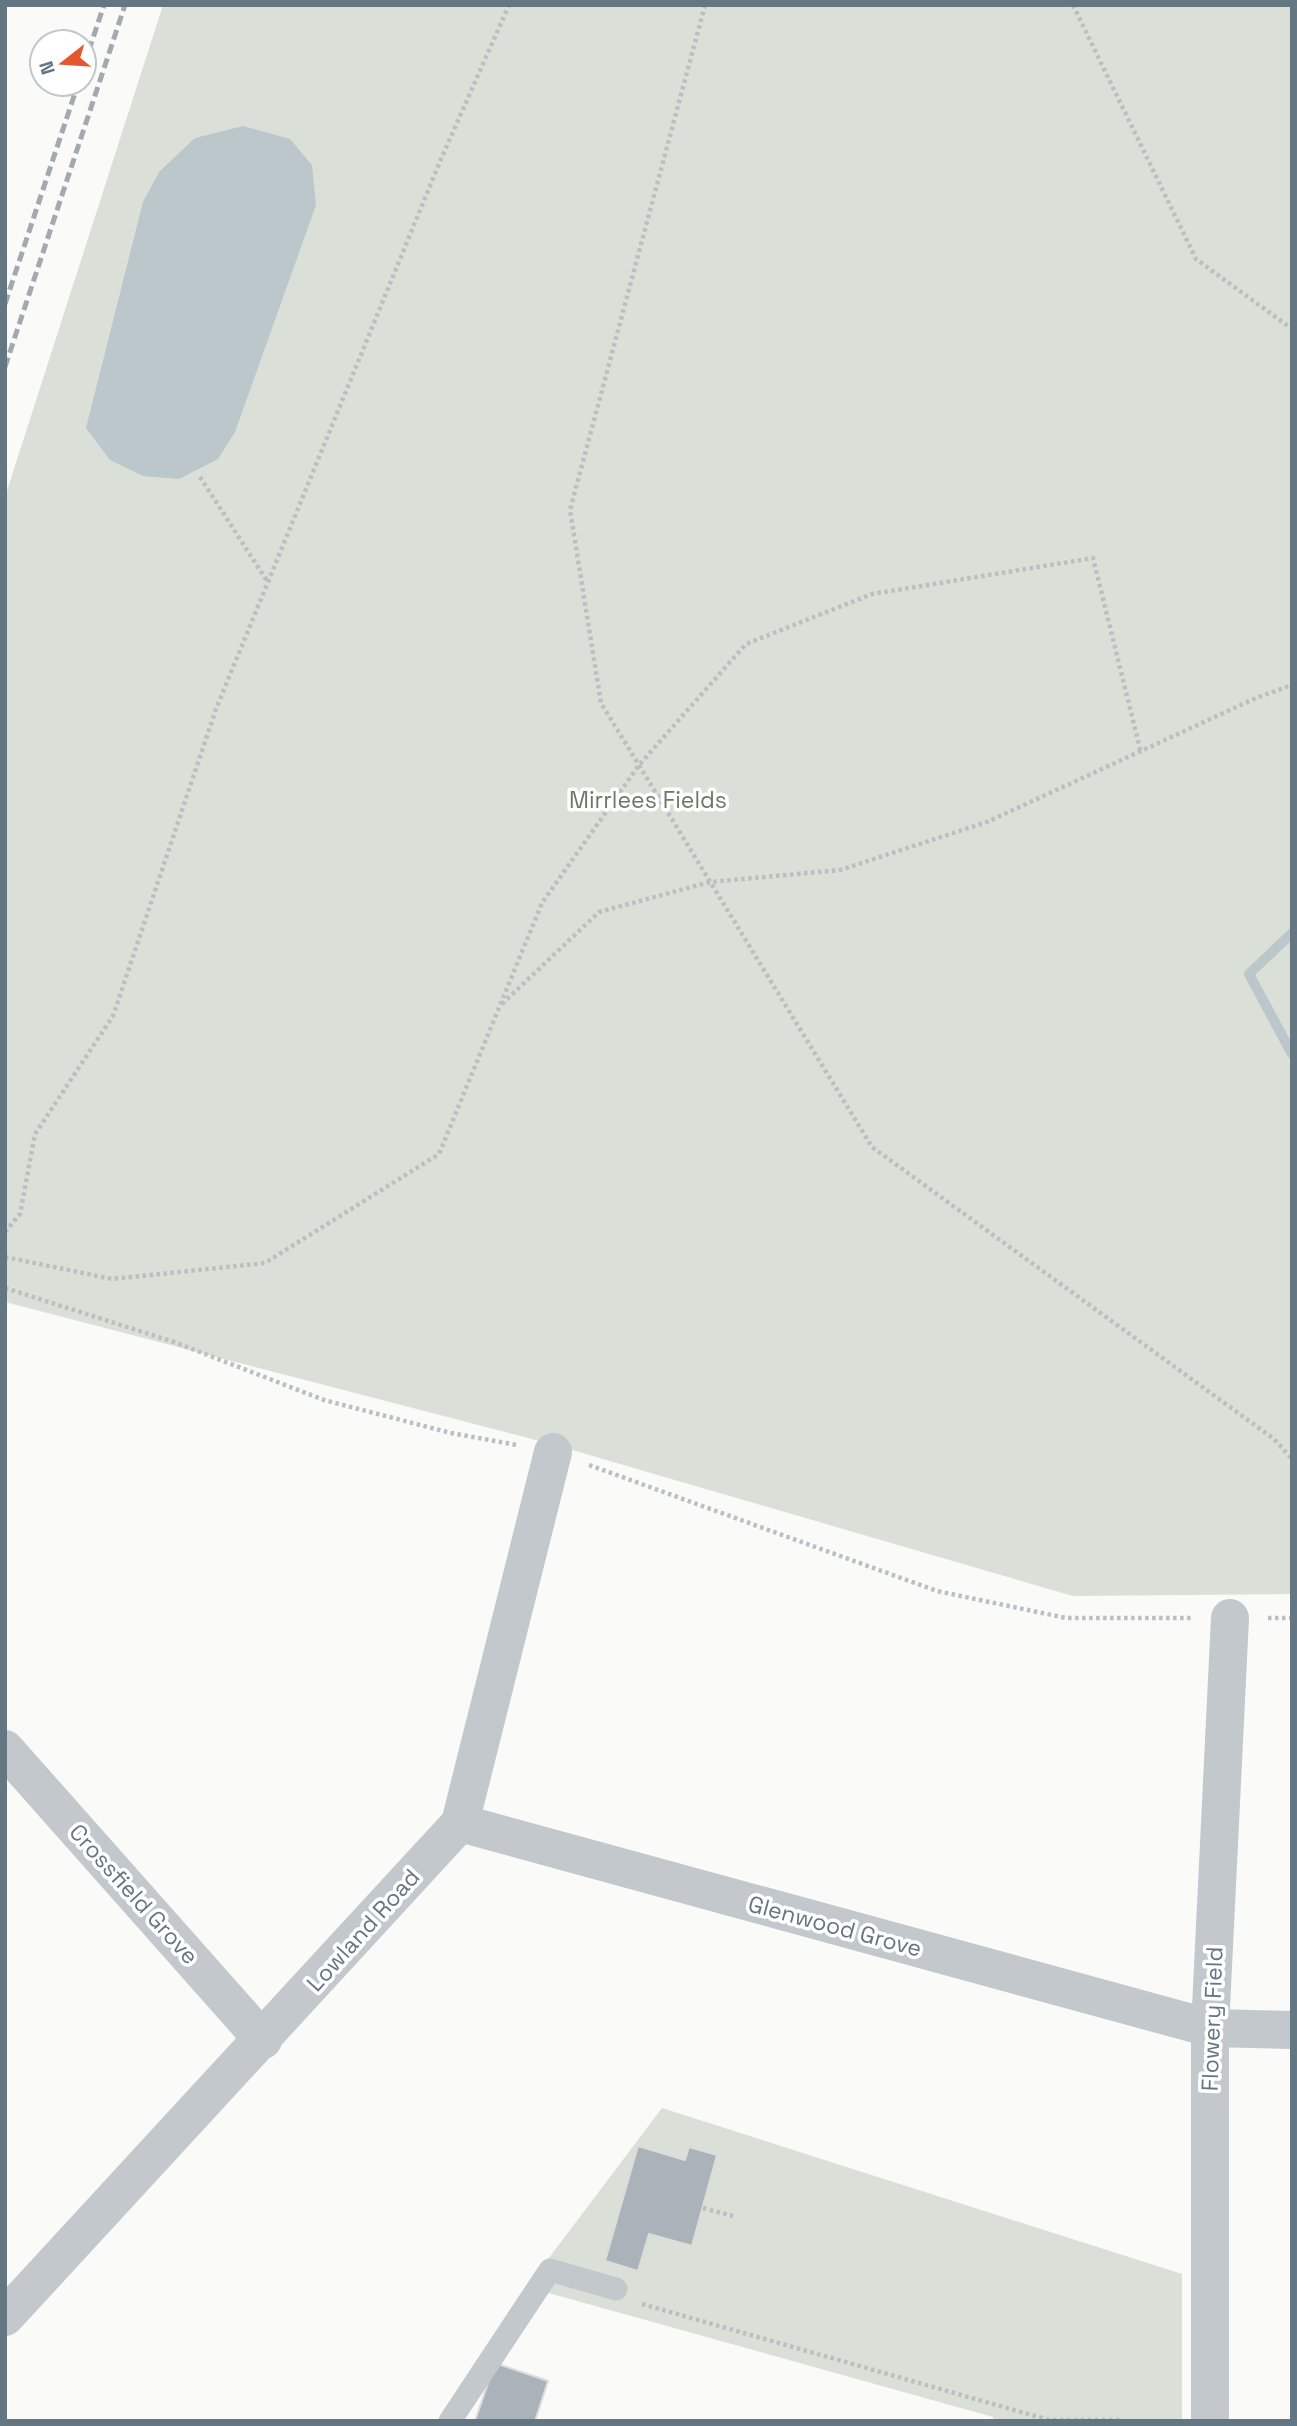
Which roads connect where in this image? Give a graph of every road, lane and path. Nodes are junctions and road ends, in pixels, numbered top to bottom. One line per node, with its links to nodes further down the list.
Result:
1 (509, 5): 6 (path)
2 (705, 5): 9 (path)
3 (1073, 5): 4 (path)
4 (1292, 329)
5 (200, 477): 6 (path)
6 (268, 582): 12 (path)
7 (1292, 685): 8 (path)
8 (1141, 753): 9 (path); 10 (path)
9 (639, 765): 10 (path); 11 (path)
10 (710, 882): 11 (path); 16 (path)
11 (499, 1007): 13 (path)
12 (5, 1232)
13 (5, 1257)
14 (5, 1288): 15 (path)
15 (552, 1452): 17 (path); 20 (street, Lowland Road)
16 (1292, 1459)
17 (1230, 1618): 18 (path); 21 (street, Flowery Field)
18 (1292, 1618)
19 (5, 1749): 23 (street, Crossfield Grove)
20 (460, 1823): 21 (street, Glenwood Grove); 23 (street, Lowland Road)
21 (1210, 2028): 22 (street, Glenwood Grove); 30 (street, Flowery Field)
22 (1292, 2030)
23 (263, 2040): 27 (street, Lowland Road)
24 (703, 2207): 25 (path)
25 (733, 2216)
26 (616, 2289): 28 (path); 29 (lane)
27 (5, 2318)
28 (1122, 2420)
29 (450, 2421)
30 (1210, 2421)

